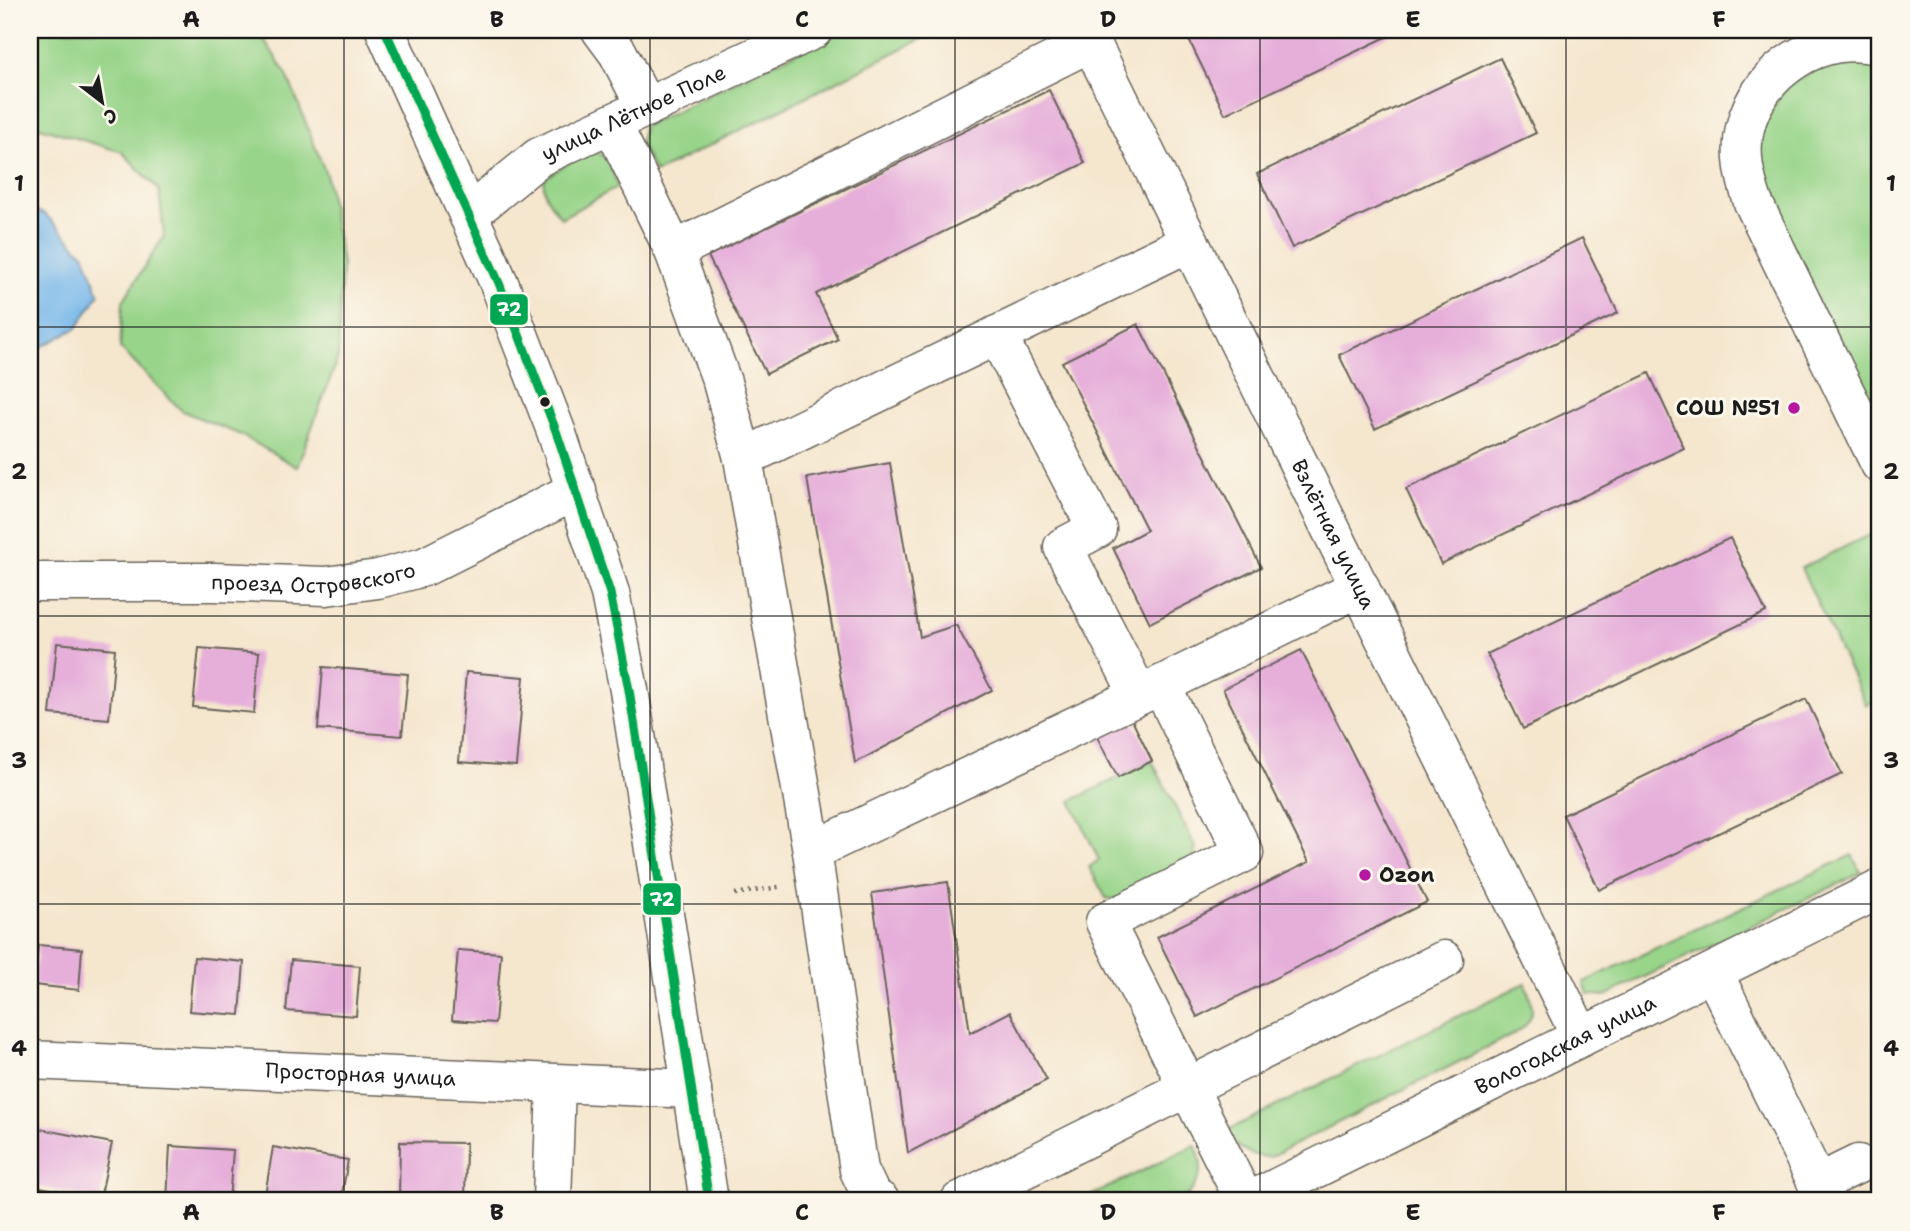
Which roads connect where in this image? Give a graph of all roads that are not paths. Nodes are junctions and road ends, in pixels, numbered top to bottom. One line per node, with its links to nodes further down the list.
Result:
1 (385, 30): 8 (street)
2 (601, 30): 6 (street)
3 (813, 30): 6 (street, улица Лётное Поле)
4 (1088, 36): 9 (street, Взлётная улица); 10 (street)
5 (1880, 46): 13 (street)
6 (646, 108): 7 (street, улица Лётное Поле)
7 (612, 124): 8 (street, улица Лётное Поле); 10 (street)
8 (468, 215): 14 (street)
9 (1190, 242): 11 (street); 16 (street, Взлётная улица)
10 (674, 251): 12 (street)
11 (997, 335): 12 (street); 17 (street)
12 (743, 458): 18 (street)
13 (1880, 464)
14 (577, 490): 15 (street, проезд Островского); 26 (street)
15 (30, 582)
16 (1360, 587): 17 (street); 22 (street, Взлётная улица)
17 (1150, 690): 18 (street); 25 (street)
18 (812, 851): 31 (street)
19 (1880, 889): 21 (street, Вологодская улица)
20 (1444, 960): 25 (street)
21 (1713, 972): 22 (street, Вологодская улица); 28 (street)
22 (1581, 1037): 33 (street, Вологодская улица)
23 (30, 1060): 24 (street, Просторная улица)
24 (556, 1085): 26 (street, Просторная улица); 29 (street)
25 (1188, 1087): 32 (street); 33 (street)
26 (692, 1089): 30 (street)
27 (1858, 1164): 28 (street)
28 (1822, 1192)
29 (552, 1201)
30 (709, 1201)
31 (880, 1201)
32 (960, 1201)
33 (1247, 1201)

